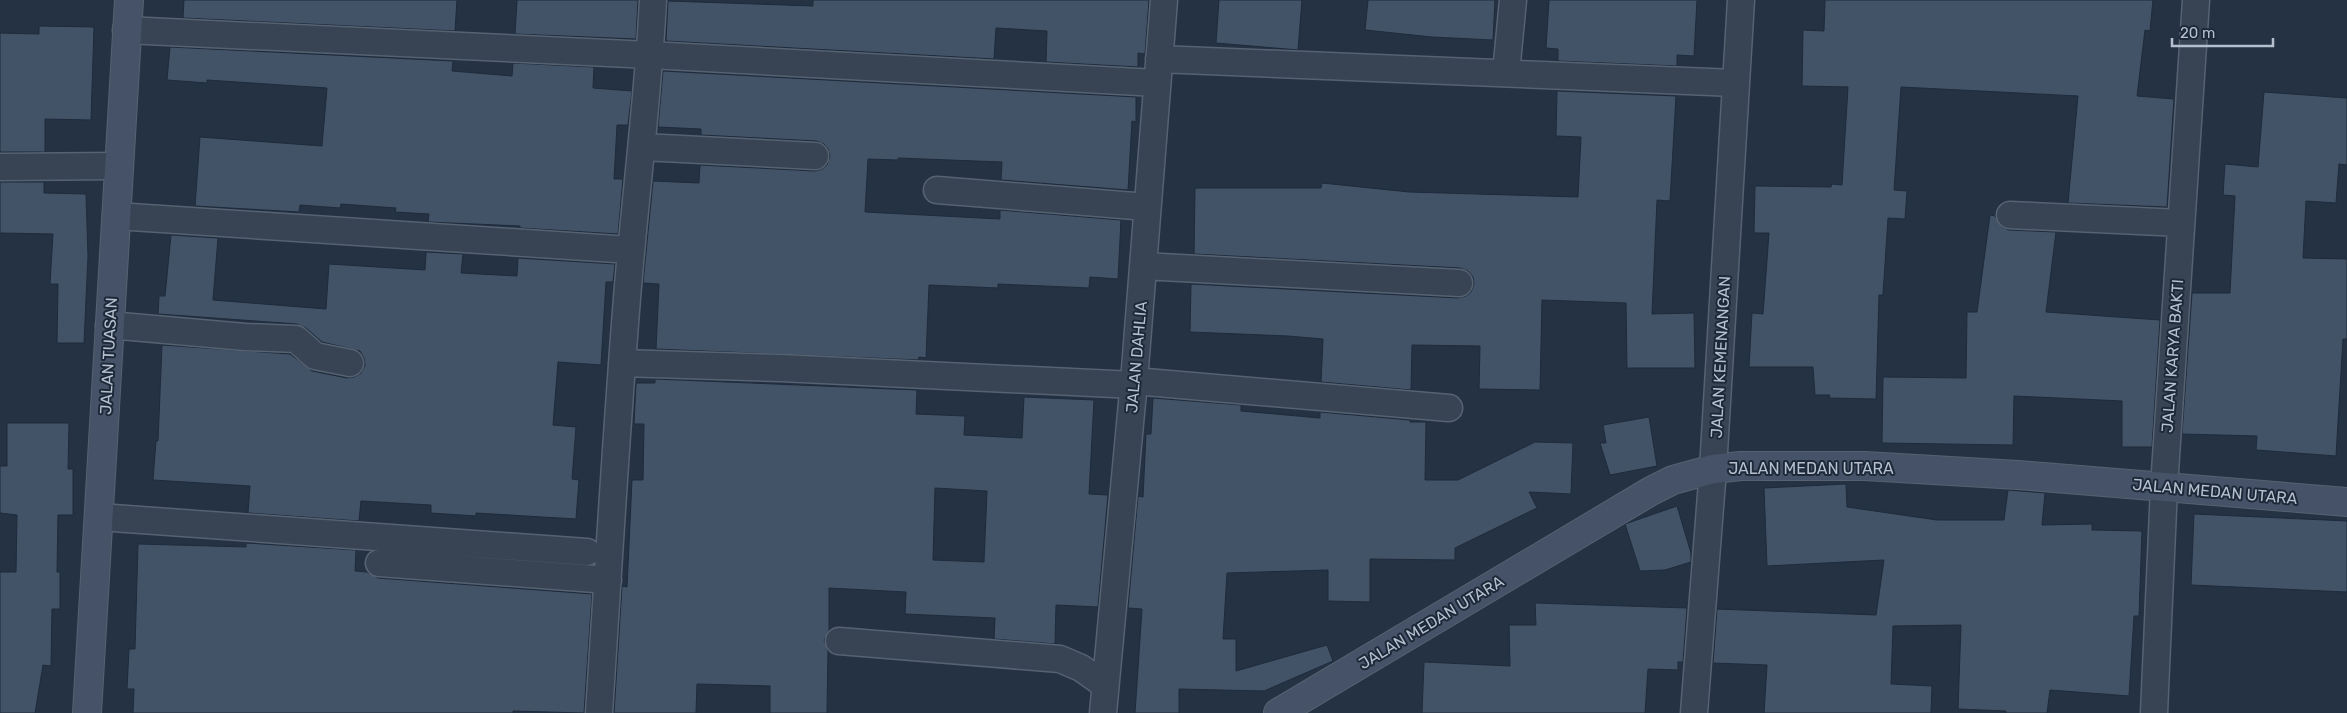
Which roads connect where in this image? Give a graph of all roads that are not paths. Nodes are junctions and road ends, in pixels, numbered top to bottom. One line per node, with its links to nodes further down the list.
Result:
1 (128, 0): 7 (street, JALAN TUASAN)
2 (653, 0): 8 (street)
3 (1164, 0): 9 (street, JALAN DAHLIA)
4 (1513, 0): 10 (street)
5 (1741, 0): 11 (street, JALAN KEMENANGAN)
6 (2196, 0): 20 (street, JALAN KARYA BAKTI)
7 (126, 30): 8 (street); 14 (street, JALAN TUASAN)
8 (650, 55): 9 (street); 12 (street)
9 (1158, 71): 10 (street); 17 (street, JALAN DAHLIA)
10 (1506, 73): 11 (street)
11 (1735, 83): 29 (street, JALAN KEMENANGAN)
12 (643, 147): 13 (street); 21 (street)
13 (816, 156)
14 (118, 166): 15 (street); 19 (street, JALAN TUASAN)
15 (0, 168)
16 (937, 190): 17 (street)
17 (1146, 207): 22 (street, JALAN DAHLIA)
18 (2010, 215): 20 (street)
19 (116, 216): 21 (street); 24 (street, JALAN TUASAN)
20 (2181, 224): 30 (street, JALAN KARYA BAKTI)
21 (631, 250): 26 (street)
22 (1143, 266): 23 (street); 27 (street, JALAN DAHLIA)
23 (1458, 283)
24 (109, 325): 25 (street); 32 (street, JALAN TUASAN)
25 (350, 363)
26 (622, 363): 27 (street); 35 (street)
27 (1134, 383): 28 (street); 37 (street, JALAN DAHLIA)
28 (1449, 408)
29 (1714, 469): 30 (street, JALAN MEDAN UTARA); 41 (street, JALAN MEDAN UTARA); 42 (street, JALAN KEMENANGAN)
30 (2164, 486): 31 (street, JALAN MEDAN UTARA); 43 (street, JALAN KARYA BAKTI)
31 (2347, 502)
32 (99, 517): 33 (street); 38 (street, JALAN TUASAN)
33 (587, 552)
34 (379, 563): 35 (street)
35 (608, 580): 39 (street)
36 (839, 642): 37 (street)
37 (1105, 684): 40 (street, JALAN DAHLIA)
38 (87, 713)
39 (599, 713)
40 (1103, 713)
41 (1278, 713)
42 (1694, 713)
43 (2154, 713)

